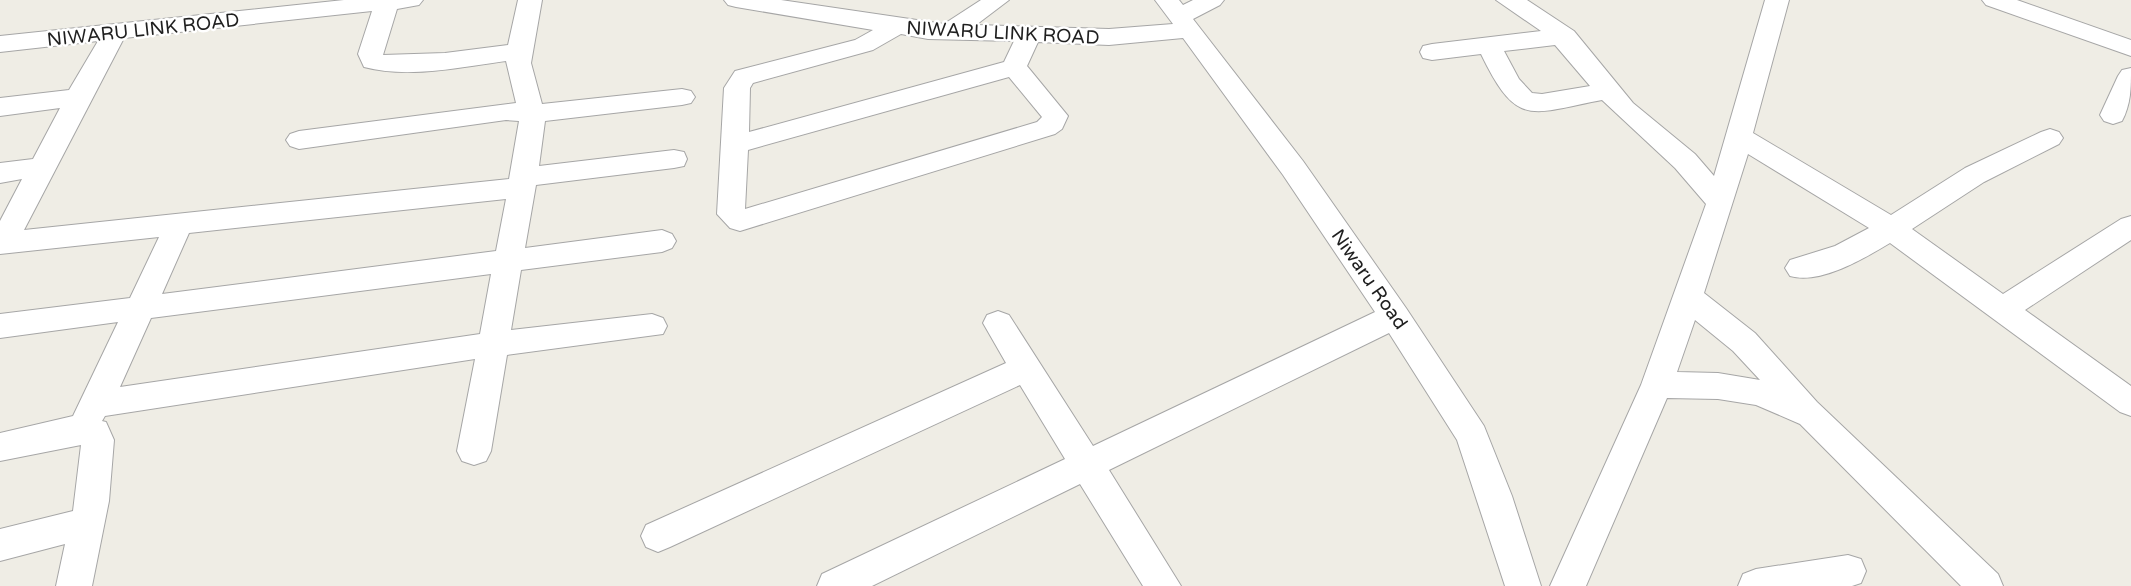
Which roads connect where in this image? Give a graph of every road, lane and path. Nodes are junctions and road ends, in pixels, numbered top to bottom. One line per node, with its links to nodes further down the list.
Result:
1 (530, 0): 18 (street)
2 (736, 0): 10 (street, NIWARU LINK ROAD)
3 (997, 0): 12 (street)
4 (1212, 0): 9 (street)
5 (1777, 0): 28 (street)
6 (399, 1): 11 (street, NIWARU LINK ROAD); 18 (street)
7 (2003, 1): 17 (street)
8 (1527, 3): 14 (street)
9 (1178, 15): 13 (street, NIWARU LINK ROAD); 47 (street, Niwaru Road)
10 (898, 26): 12 (street, NIWARU LINK ROAD); 31 (street)
11 (115, 32): 15 (street, NIWARU LINK ROAD); 23 (street)
12 (949, 32): 13 (street, NIWARU LINK ROAD)
13 (1029, 35): 20 (street)
14 (1565, 36): 16 (street); 22 (street)
15 (0, 44)
16 (1490, 47): 19 (street); 22 (street)
17 (2131, 48)
18 (520, 51): 26 (street)
19 (1432, 52)
20 (1014, 67): 31 (street); 31 (street)
21 (2131, 76): 27 (street)
22 (1607, 91): 36 (street)
23 (78, 97): 25 (street); 33 (street)
24 (681, 97): 26 (street)
25 (0, 107)
26 (534, 114): 30 (street); 35 (street)
27 (2113, 116)
28 (1739, 137): 36 (street); 39 (street)
29 (2050, 138): 39 (street)
30 (299, 140)
31 (735, 145)
32 (674, 159): 35 (street)
33 (41, 167): 34 (street); 41 (street)
34 (0, 173)
35 (522, 183): 37 (street); 42 (street)
36 (1721, 202): 44 (street)
37 (178, 226): 41 (street); 45 (street)
38 (2131, 226): 46 (street)
39 (1892, 229): 43 (street); 46 (street)
40 (662, 241): 42 (street)
41 (1, 243)
42 (509, 263): 45 (street); 51 (street)
43 (1800, 268)
44 (1689, 298): 53 (street); 56 (street)
45 (140, 308): 49 (street); 55 (street)
46 (2003, 309): 54 (street)
47 (1395, 316): 60 (street); 69 (street, Niwaru Road)
48 (998, 323): 52 (street)
49 (0, 326)
50 (652, 326): 51 (street)
51 (494, 344): 55 (street); 59 (street)
52 (1026, 368): 60 (street); 62 (street)
53 (1657, 385): 56 (street); 70 (street)
54 (2127, 395)
55 (96, 404): 57 (street)
56 (1811, 414): 71 (street)
57 (74, 430): 58 (street); 61 (street)
58 (0, 447)
59 (474, 451)
60 (1086, 464): 67 (street); 68 (street)
61 (86, 523): 63 (street); 66 (street)
62 (658, 536)
63 (0, 545)
64 (1848, 571): 65 (street)
65 (1765, 585)
66 (74, 586)
67 (835, 586)
68 (1163, 586)
69 (1523, 586)
70 (1568, 586)
71 (1985, 586)

